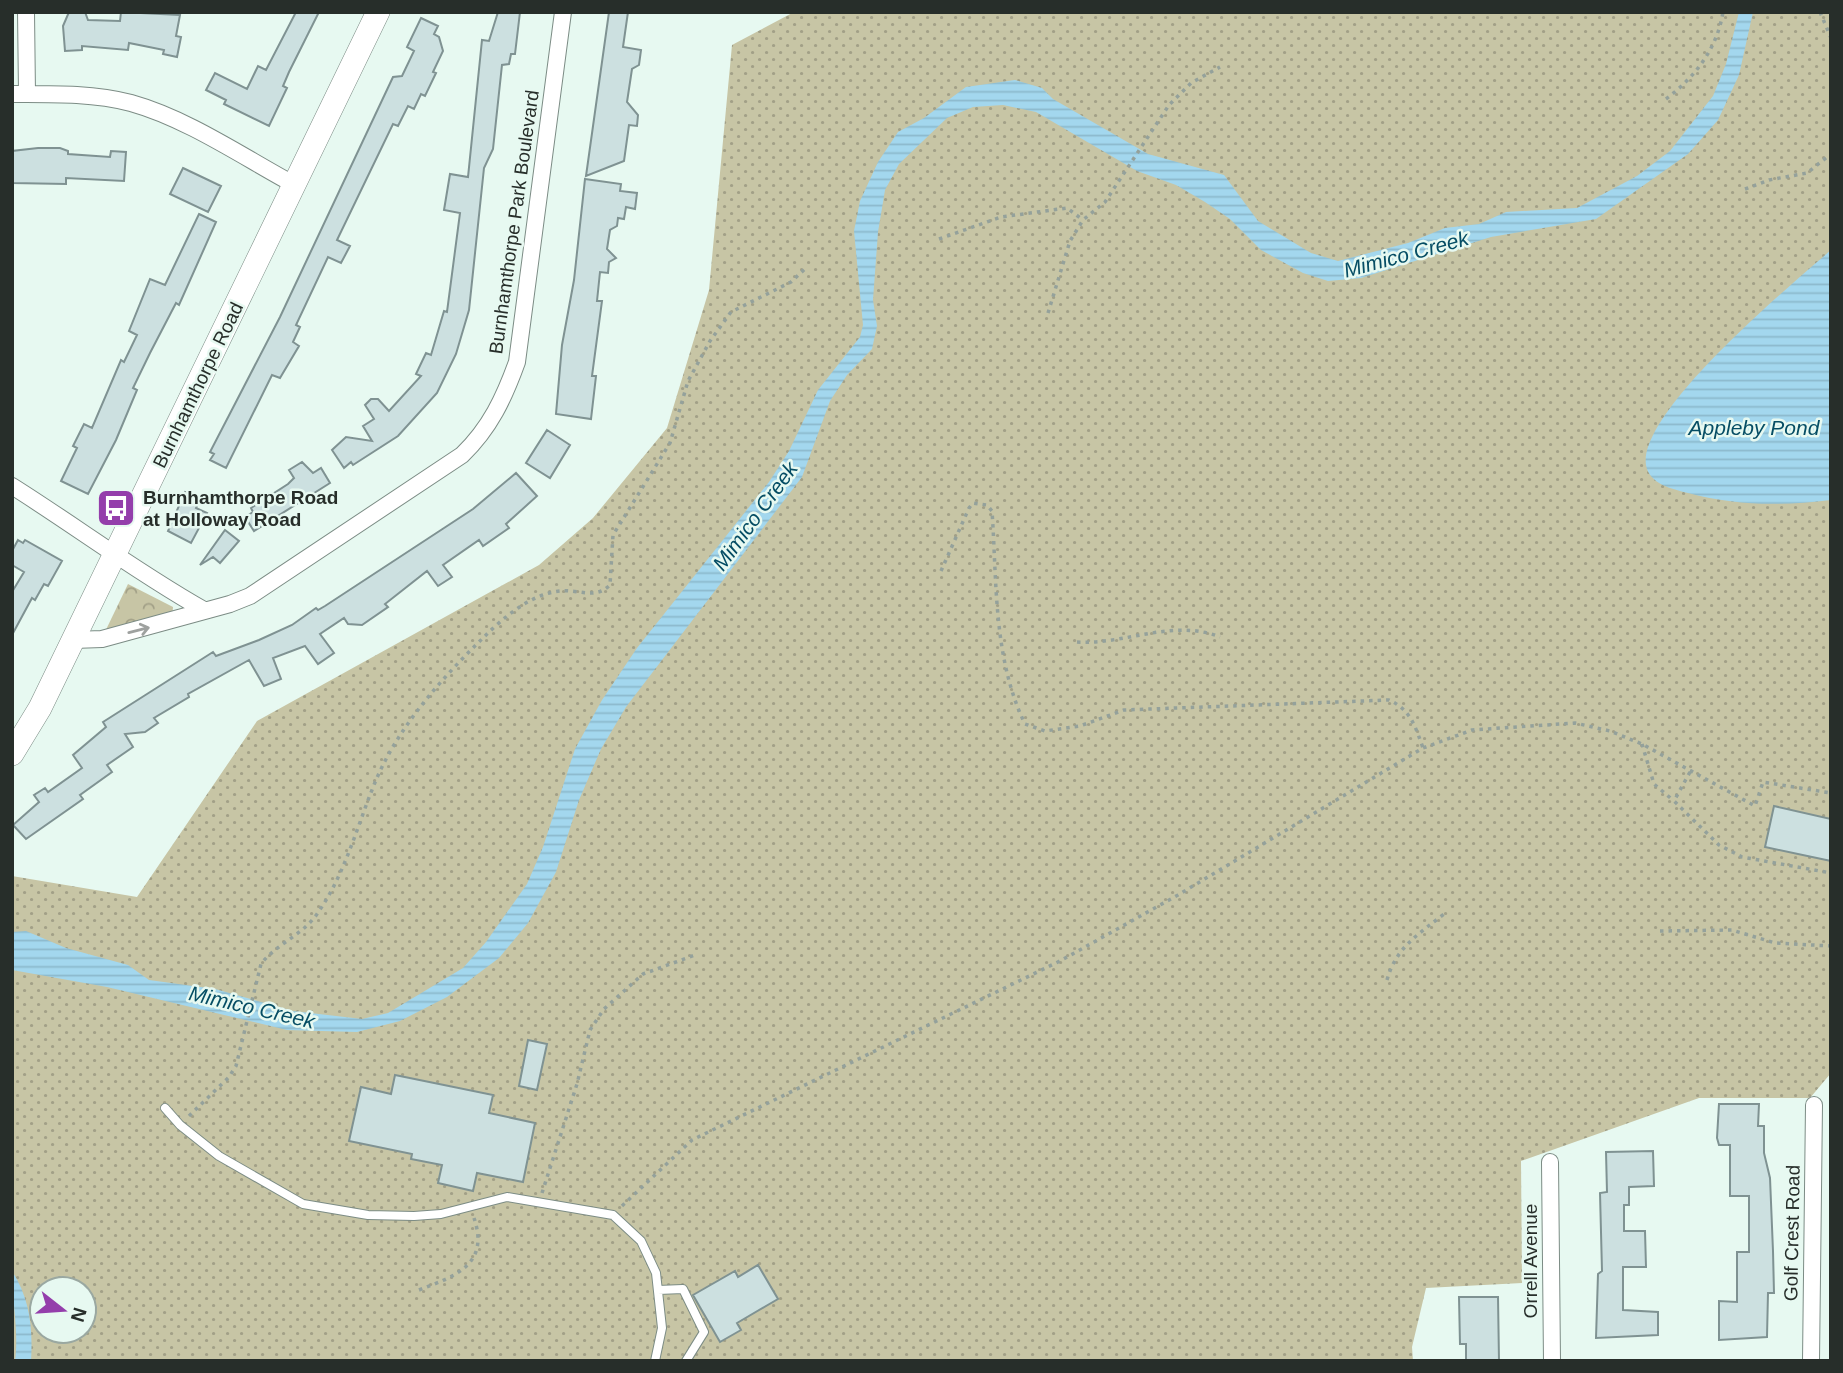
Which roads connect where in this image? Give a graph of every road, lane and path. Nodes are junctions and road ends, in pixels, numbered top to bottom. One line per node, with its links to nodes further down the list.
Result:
1 (26, 12): 8 (street)
2 (378, 12): 11 (main road, Burnhamthorpe Road)
3 (563, 12): 20 (street, Burnhamthorpe Park Boulevard)
4 (1723, 12): 9 (path)
5 (1820, 12): 6 (path)
6 (1831, 38)
7 (1220, 67): 13 (path)
8 (20, 94): 11 (street)
9 (1666, 99)
10 (1831, 154): 12 (path)
11 (295, 185): 18 (main road, Burnhamthorpe Road)
12 (1745, 188)
13 (1083, 220): 14 (path); 16 (path)
14 (939, 239)
15 (807, 267): 38 (path)
16 (1048, 313)
17 (12, 486): 18 (street)
18 (116, 553): 20 (street); 22 (main road, Burnhamthorpe Road)
19 (941, 571): 25 (path)
20 (204, 610): 22 (street, Burnhamthorpe Park Boulevard, one-way to 20)
21 (1220, 637): 23 (path)
22 (73, 640): 26 (main road, Burnhamthorpe Road)
23 (1077, 642)
24 (1642, 744): 25 (path); 27 (path); 29 (path)
25 (1423, 748): 42 (path)
26 (12, 754)
27 (1690, 772): 28 (path); 29 (path)
28 (1831, 793)
29 (1674, 801): 30 (path)
30 (1831, 873)
31 (1444, 914): 35 (path)
32 (1660, 931): 33 (path)
33 (1831, 946)
34 (695, 955): 40 (path)
35 (1387, 980)
36 (1814, 1105): 48 (street, Golf Crest Road)
37 (165, 1108): 38 (lane)
38 (180, 1125): 41 (lane)
39 (1550, 1162): 47 (street, Orrell Avenue)
40 (540, 1202): 41 (lane); 42 (lane)
41 (470, 1206): 43 (path)
42 (613, 1215): 44 (lane)
43 (419, 1290)
44 (658, 1290): 45 (lane); 46 (lane)
45 (655, 1361)
46 (686, 1361)
47 (1552, 1361)
48 (1811, 1361)

